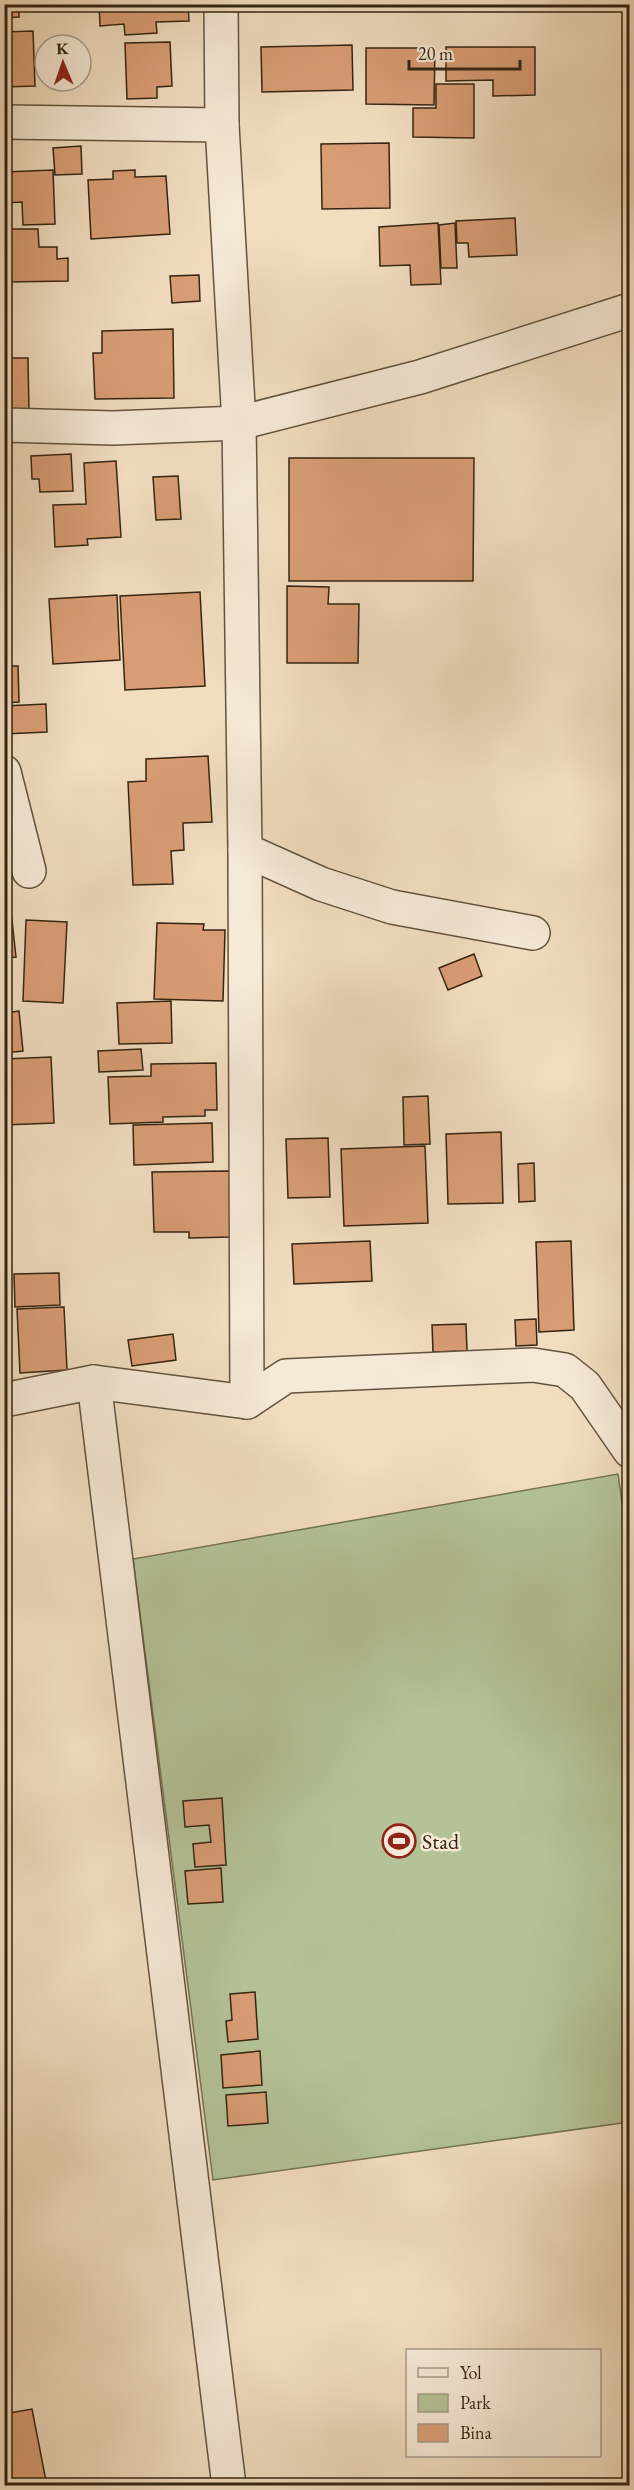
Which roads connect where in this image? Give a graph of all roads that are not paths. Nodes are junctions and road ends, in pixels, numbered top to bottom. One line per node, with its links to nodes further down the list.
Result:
1 (221, 4): 3 (street)
2 (4, 122): 3 (street)
3 (222, 125): 5 (street)
4 (630, 310): 5 (street)
5 (239, 423): 6 (street); 8 (street)
6 (4, 425)
7 (4, 772): 9 (street)
8 (245, 850): 10 (street); 13 (street)
9 (29, 871)
10 (533, 933)
11 (94, 1382): 12 (street); 13 (street); 15 (street)
12 (4, 1400)
13 (247, 1402): 14 (street)
14 (630, 1451)
15 (229, 2486)

